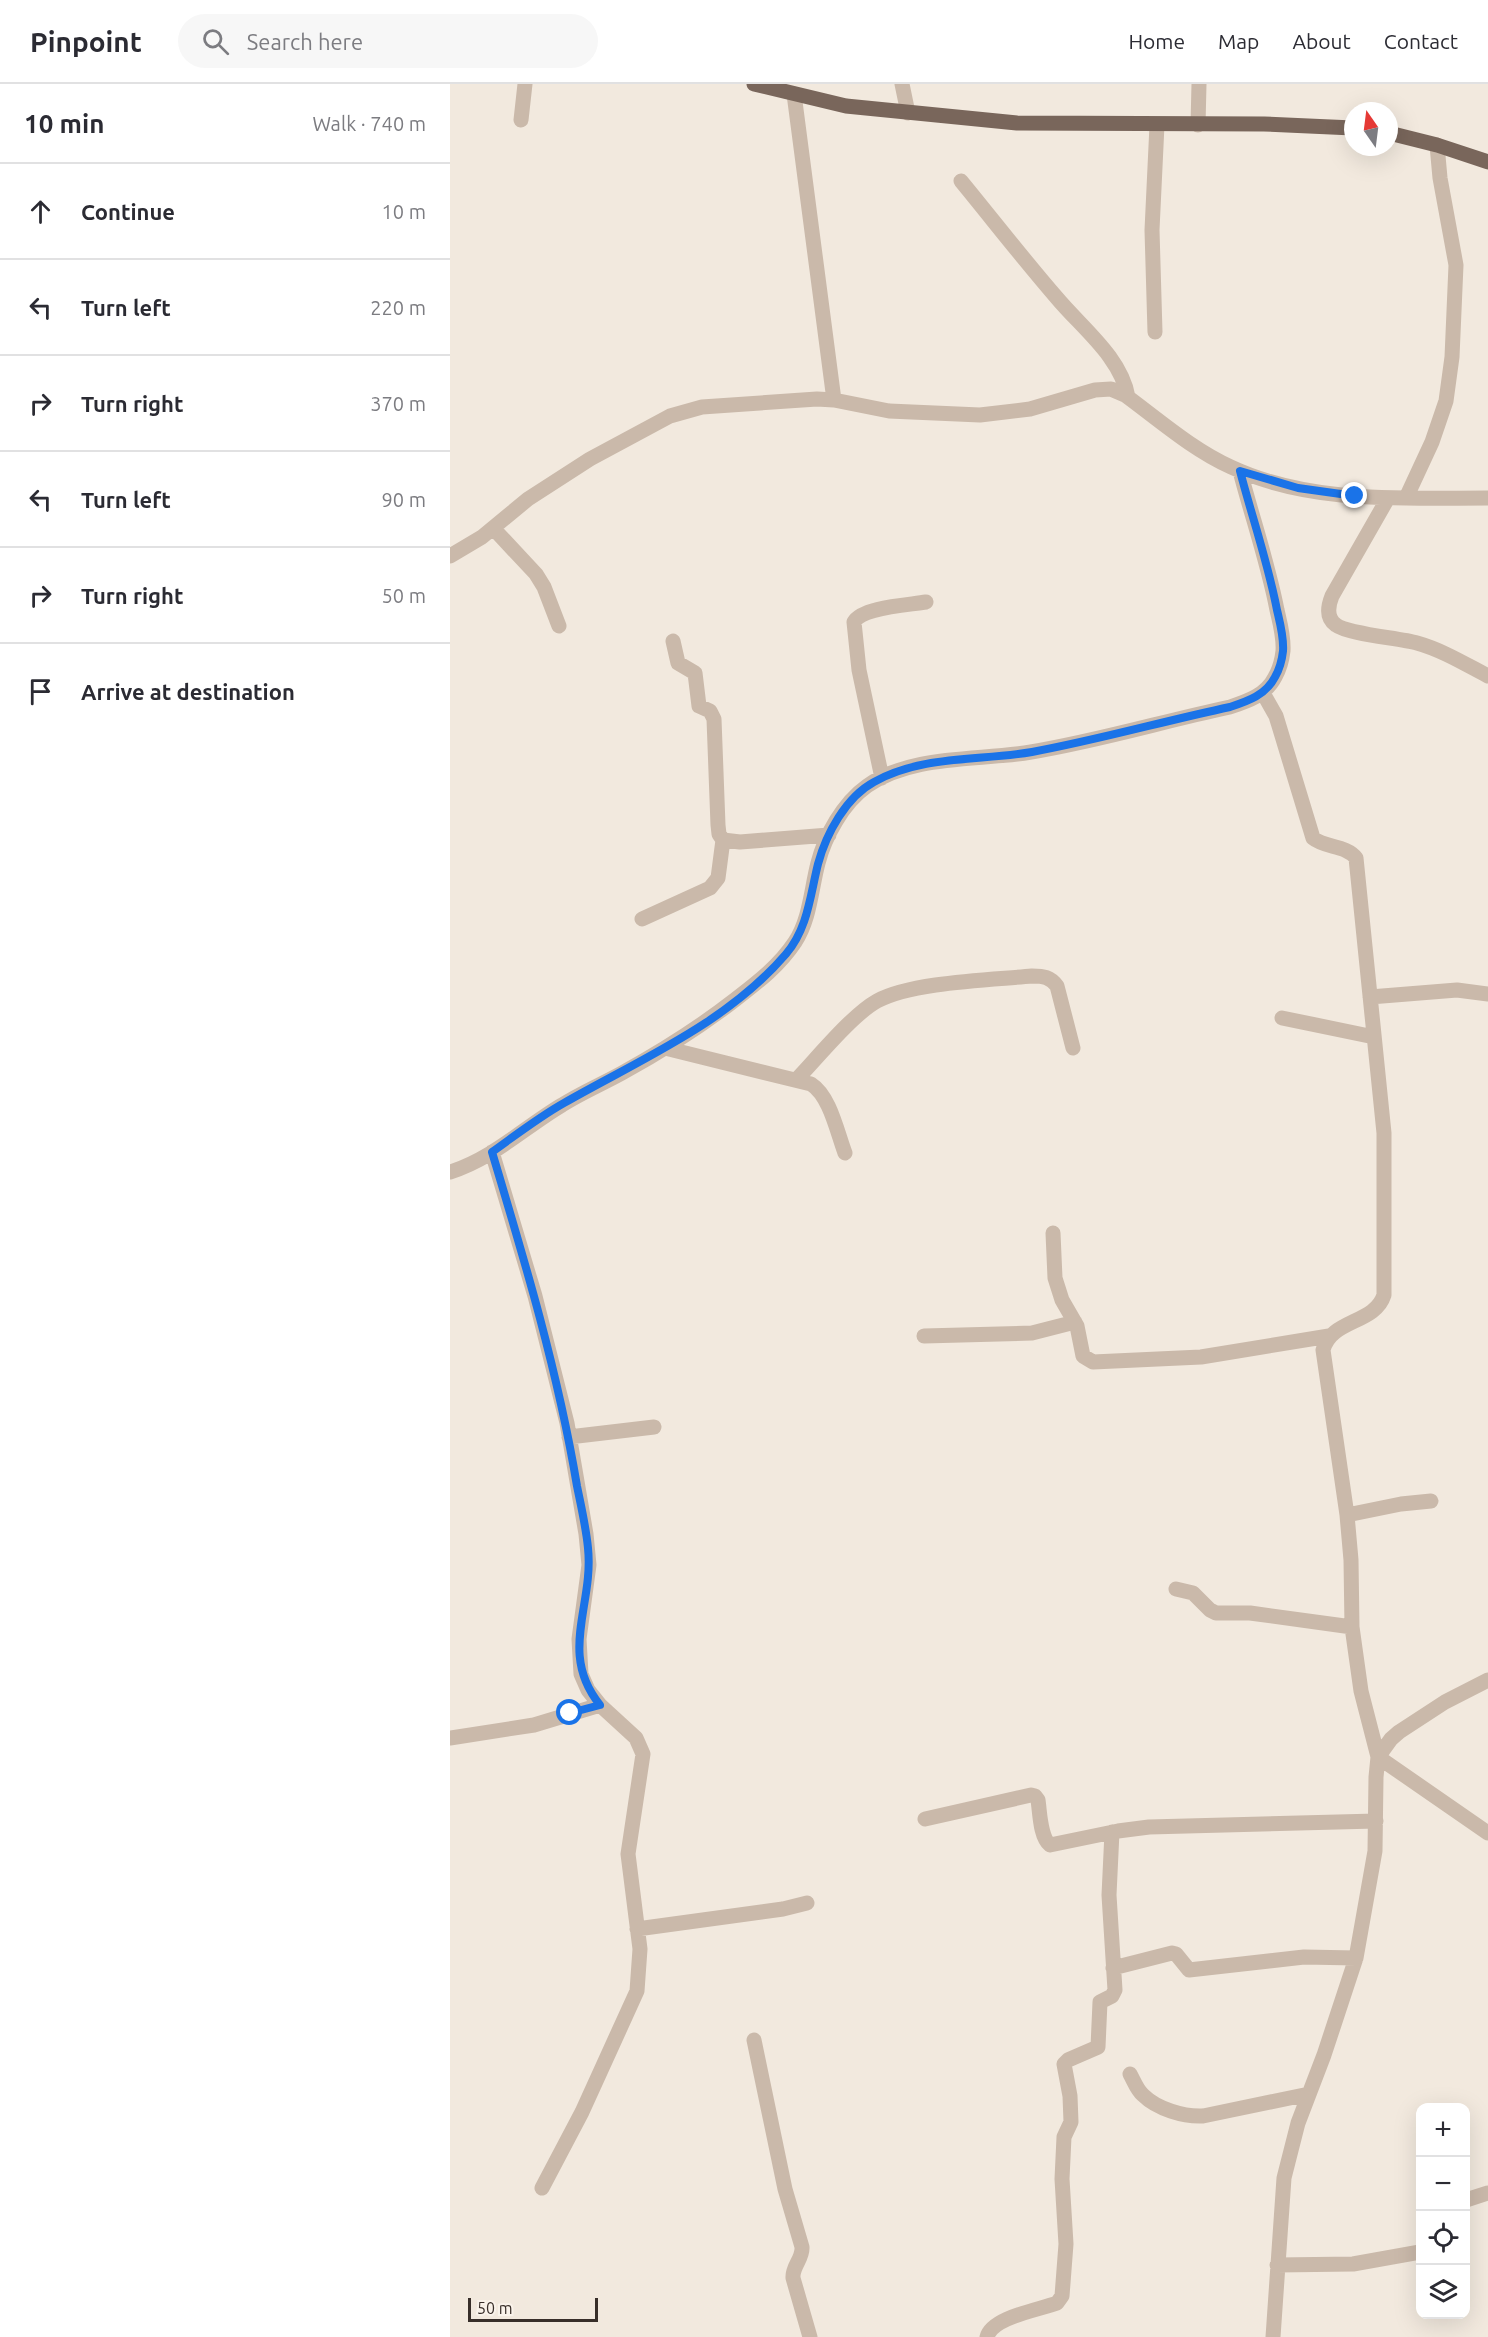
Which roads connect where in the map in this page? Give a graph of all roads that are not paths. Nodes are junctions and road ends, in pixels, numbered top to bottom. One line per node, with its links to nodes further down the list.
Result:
1 (525, 84): 7 (street)
2 (754, 84): 5 (main road)
3 (902, 84): 6 (street)
4 (1200, 84): 9 (street)
5 (794, 94): 6 (main road); 17 (street)
6 (908, 112): 8 (main road)
7 (521, 120)
8 (1157, 125): 9 (main road); 15 (street)
9 (1198, 125): 10 (main road)
10 (1344, 128)
11 (1398, 135): 12 (main road)
12 (1437, 144): 13 (main road); 20 (street)
13 (1488, 162)
14 (961, 181): 16 (street)
15 (1155, 332)
16 (1128, 397): 17 (street); 18 (street)
17 (834, 400): 22 (street)
18 (1240, 471): 19 (street); 28 (street)
19 (1388, 498): 20 (street); 27 (street)
20 (1406, 498): 21 (street)
21 (1488, 498)
22 (493, 528): 23 (street); 25 (street)
23 (450, 556)
24 (926, 602): 29 (street)
25 (559, 626)
26 (673, 641): 31 (street)
27 (1488, 676)
28 (1263, 693): 29 (street); 34 (street)
29 (882, 778): 30 (street)
30 (829, 835): 31 (street); 37 (street)
31 (723, 840): 32 (street)
32 (642, 919)
33 (1488, 994): 34 (street)
34 (1370, 997): 36 (street)
35 (1282, 1018): 36 (street)
36 (1374, 1037): 46 (street)
37 (665, 1048): 39 (street); 40 (street)
38 (1073, 1048): 39 (street)
39 (797, 1079): 41 (street)
40 (492, 1152): 42 (street); 48 (street)
41 (845, 1153)
42 (450, 1172)
43 (1053, 1233): 44 (street)
44 (1075, 1322): 45 (street); 46 (street)
45 (924, 1336)
46 (1329, 1336): 50 (street)
47 (654, 1427): 48 (street)
48 (569, 1437): 54 (street)
49 (1431, 1501): 50 (street)
50 (1347, 1515): 52 (street)
51 (1176, 1589): 52 (street)
52 (1353, 1627): 56 (street)
53 (1488, 1680): 56 (street)
54 (600, 1705): 55 (street); 62 (street)
55 (450, 1738)
56 (1378, 1757): 58 (street); 60 (street)
57 (925, 1819): 59 (street)
58 (1376, 1821): 59 (street); 63 (street)
59 (1112, 1832): 64 (street)
60 (1488, 1833)
61 (807, 1903): 62 (street)
62 (637, 1929): 68 (street)
63 (1356, 1958): 64 (street); 67 (street)
64 (1113, 1968): 74 (street)
65 (754, 2040): 73 (street)
66 (1130, 2074): 67 (street)
67 (1309, 2094): 72 (street)
68 (542, 2188)
69 (1488, 2193): 70 (street)
70 (1470, 2198)
71 (1416, 2253): 72 (street)
72 (1277, 2265): 75 (street)
73 (810, 2337)
74 (987, 2337)
75 (1274, 2337)

